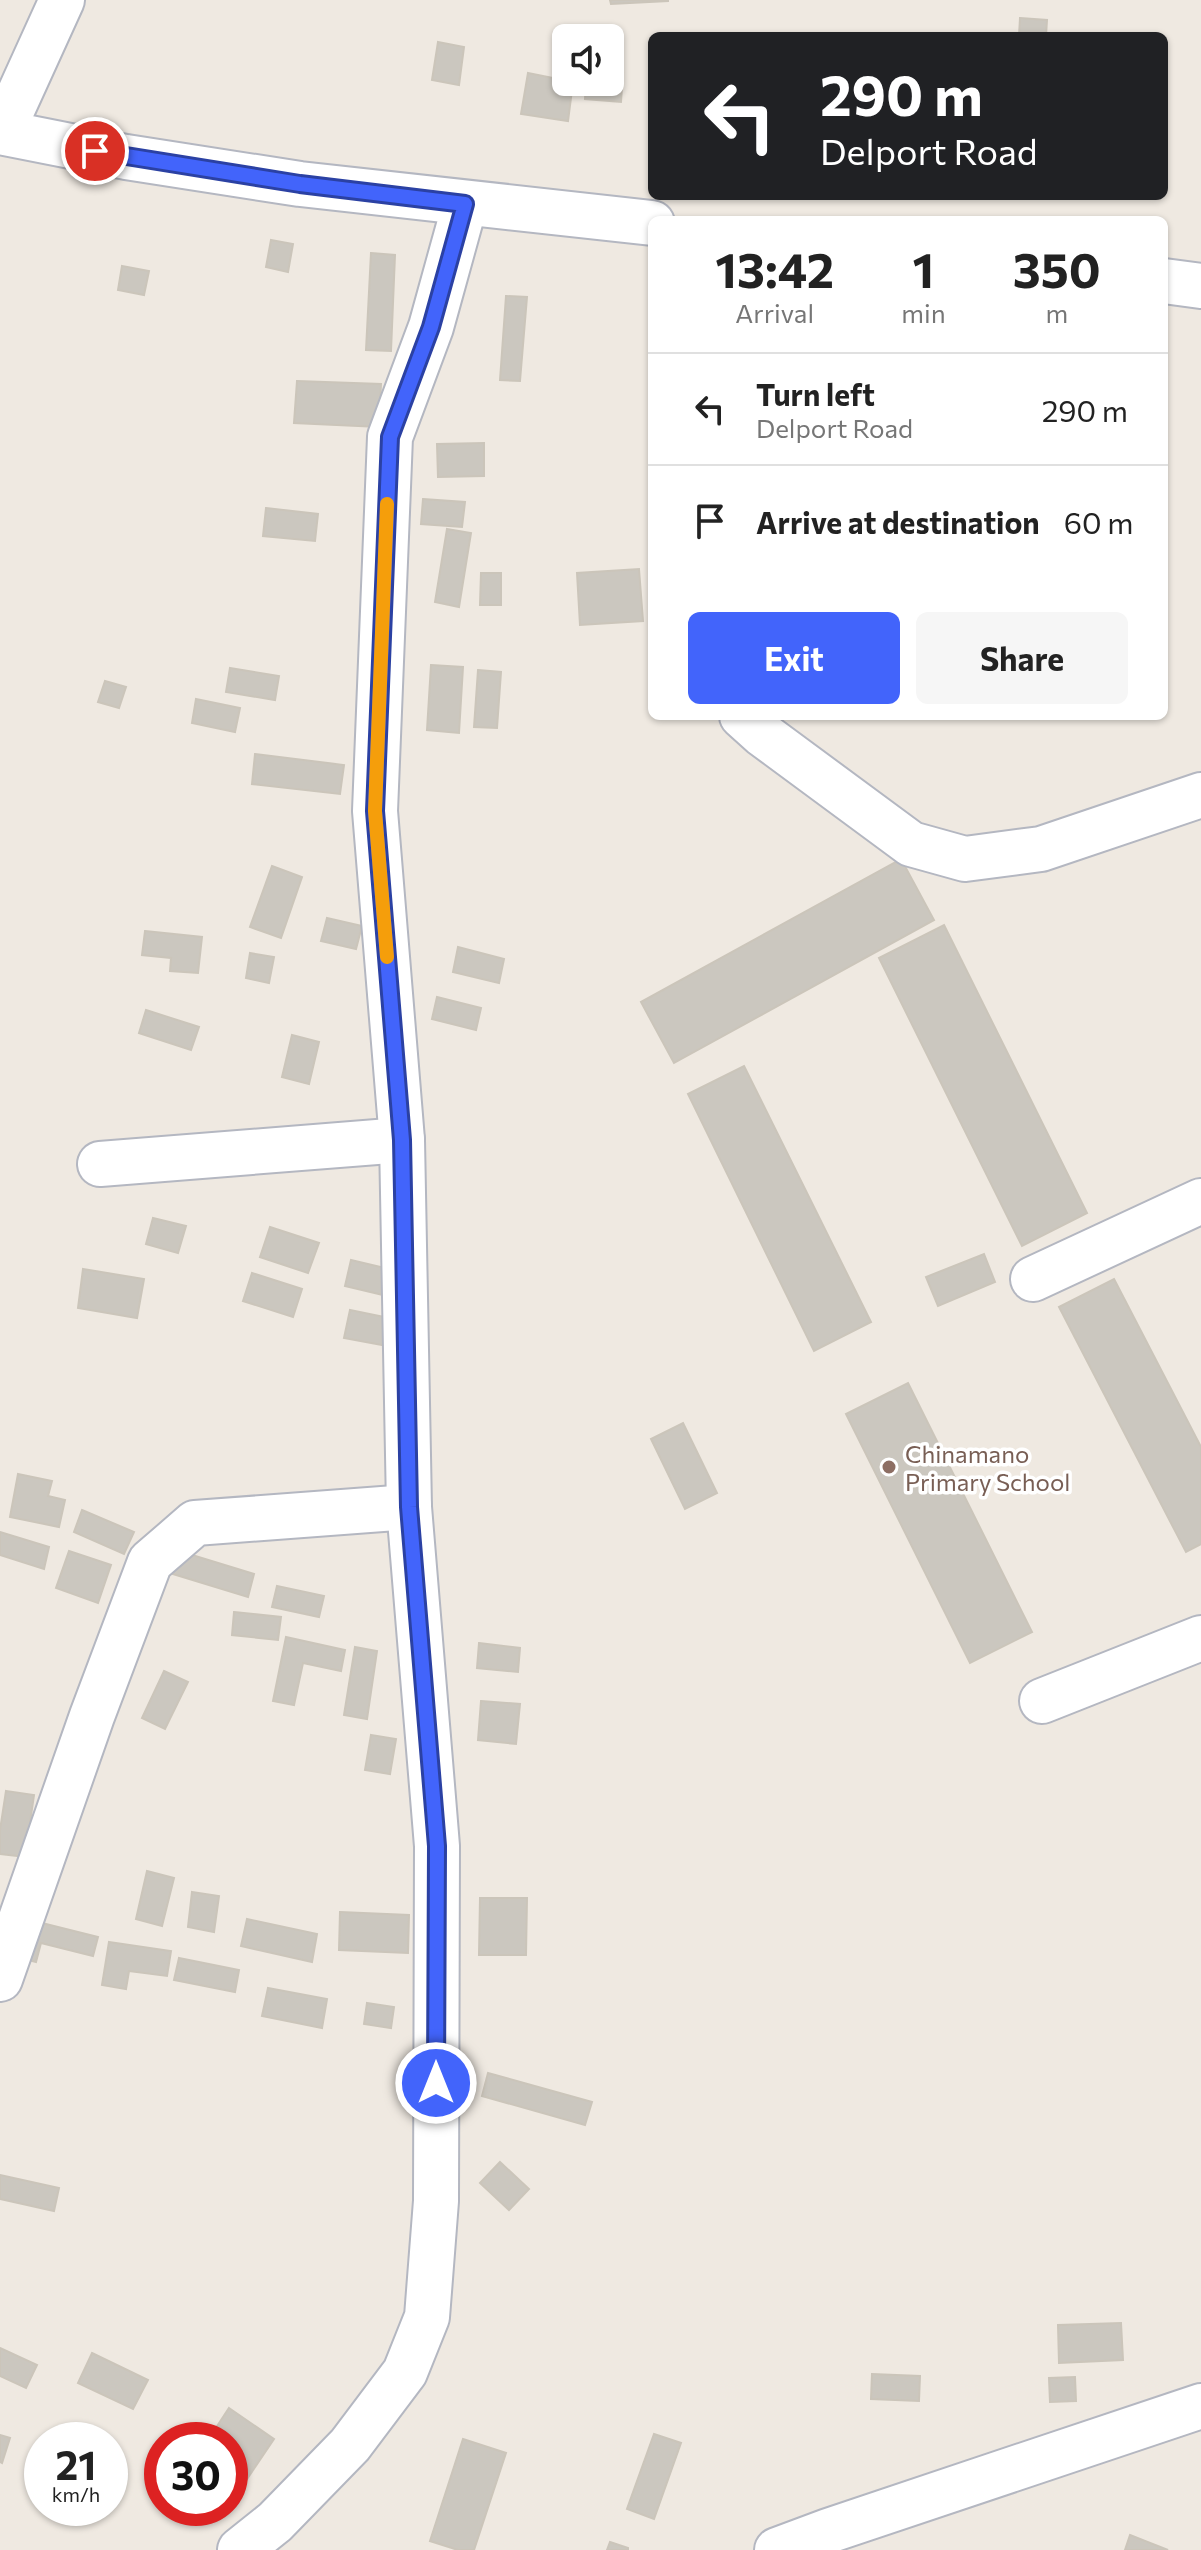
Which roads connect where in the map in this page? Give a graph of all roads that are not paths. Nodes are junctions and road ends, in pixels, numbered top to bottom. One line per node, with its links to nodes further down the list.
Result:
1 (62, 0): 2 (street)
2 (1, 132): 3 (street)
3 (465, 204): 4 (street); 9 (street)
4 (648, 222)
5 (1168, 282): 6 (street)
6 (1201, 286)
7 (746, 720): 8 (street)
8 (1201, 795)
9 (402, 1140): 10 (street); 13 (street)
10 (100, 1164)
11 (1201, 1201): 12 (street)
12 (1033, 1279)
13 (409, 1507): 16 (street); 18 (street)
14 (1201, 1638): 15 (street)
15 (1042, 1701)
16 (0, 1979)
17 (1201, 2406): 19 (street)
18 (240, 2550)
19 (777, 2550)

